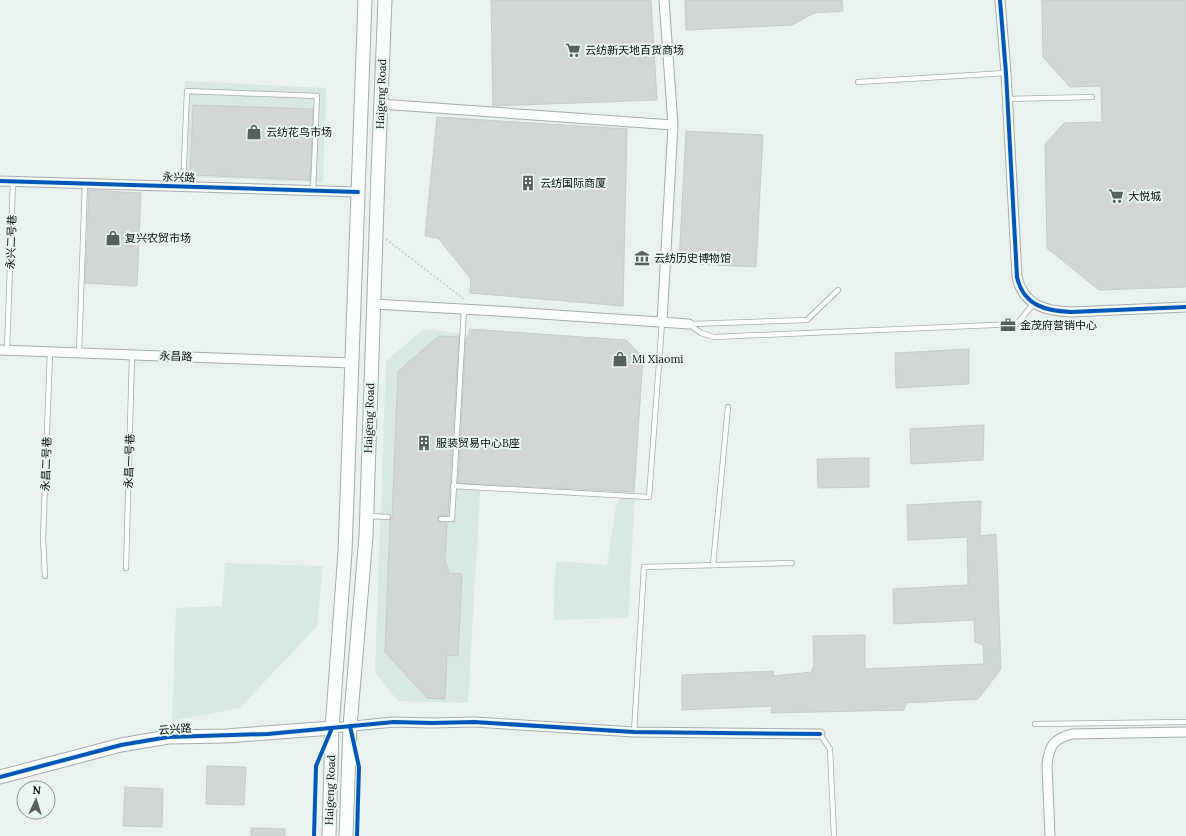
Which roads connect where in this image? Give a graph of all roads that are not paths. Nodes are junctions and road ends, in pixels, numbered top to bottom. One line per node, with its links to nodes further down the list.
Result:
1 (365, 0): 16 (main road, Haigeng Road)
2 (385, 0): 9 (main road, Haigeng Road)
3 (664, 0): 10 (street)
4 (1000, 0): 5 (street)
5 (1006, 73): 6 (lane); 8 (street)
6 (858, 82)
7 (1092, 97): 8 (lane)
8 (1008, 99): 18 (street)
9 (380, 104): 10 (street); 19 (main road, Haigeng Road)
10 (673, 125): 22 (street)
11 (0, 181): 12 (street, 永兴路)
12 (13, 181): 13 (street, 永兴路); 24 (lane, 永兴二号巷)
13 (85, 184): 14 (street, 永兴路); 26 (lane)
14 (183, 186): 15 (street, 永兴路); 15 (lane)
15 (313, 190): 16 (street, 永兴路)
16 (358, 192): 28 (main road, Haigeng Road)
17 (838, 290): 23 (lane)
18 (1034, 303): 20 (street); 23 (lane)
19 (373, 304): 21 (street); 31 (main road, Haigeng Road)
20 (1186, 307)
21 (464, 309): 22 (street); 30 (lane)
22 (662, 323): 23 (street); 30 (lane)
23 (689, 324)
24 (4, 350): 25 (street, 永昌路)
25 (50, 352): 26 (street, 永昌路); 37 (lane, 永昌二号巷)
26 (79, 353): 27 (street, 永昌路)
27 (132, 355): 28 (street, 永昌路); 36 (lane, 永昌一号巷)
28 (352, 363): 41 (main road, Haigeng Road)
29 (728, 407): 35 (lane)
30 (453, 486): 33 (lane)
31 (366, 516): 32 (lane); 40 (main road, Haigeng Road)
32 (388, 517)
33 (441, 519)
34 (792, 563): 35 (lane)
35 (713, 565): 42 (lane)
36 (126, 568)
37 (45, 576)
38 (1186, 722): 39 (lane)
39 (1035, 724)
40 (350, 726): 41 (street); 42 (street); 47 (main road, Haigeng Road)
41 (332, 728): 45 (main road, 云兴路); 46 (main road, Haigeng Road)
42 (634, 732): 44 (street)
43 (1186, 732): 49 (street)
44 (820, 734): 48 (lane)
45 (0, 777)
46 (329, 836)
47 (346, 836)
48 (834, 836)
49 (1050, 836)

